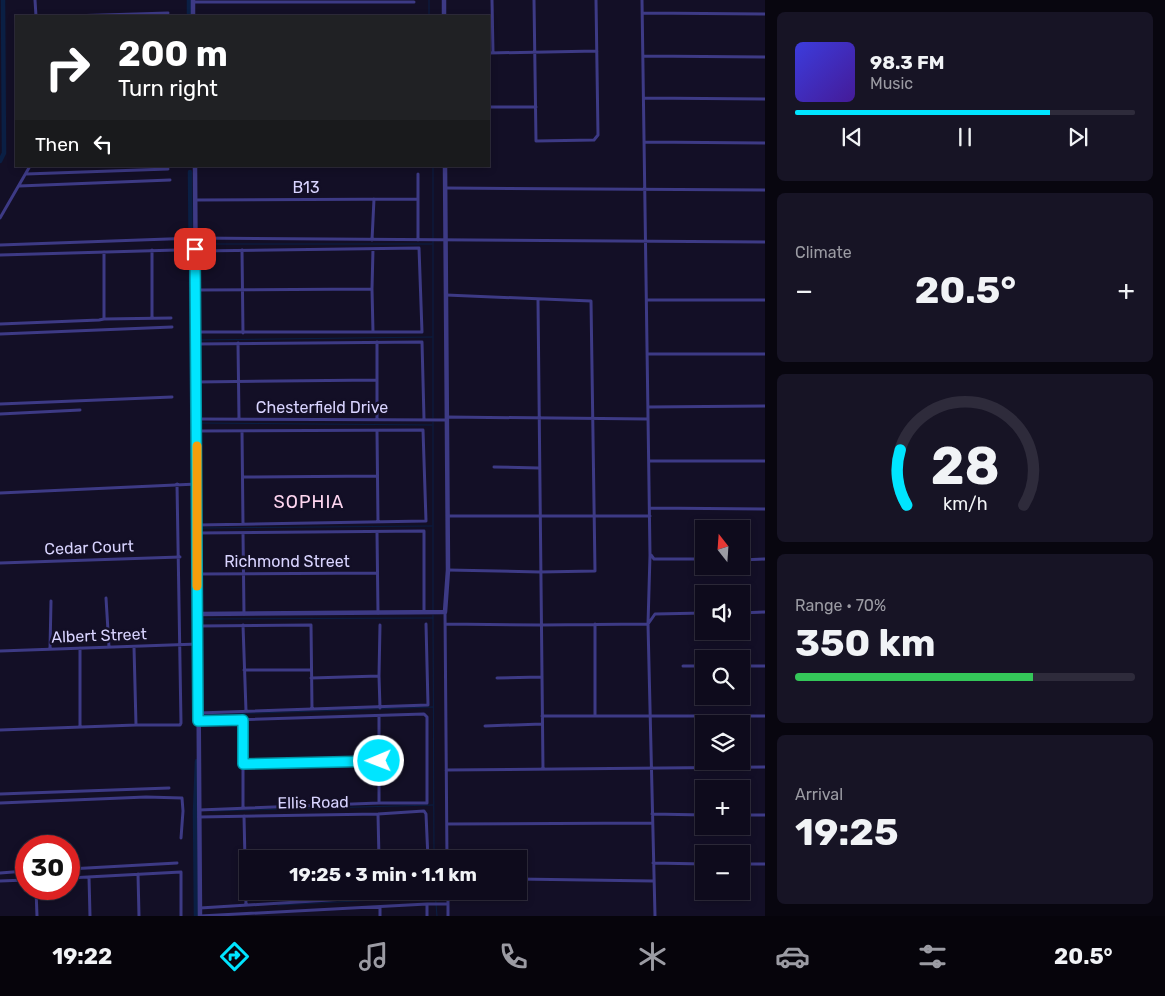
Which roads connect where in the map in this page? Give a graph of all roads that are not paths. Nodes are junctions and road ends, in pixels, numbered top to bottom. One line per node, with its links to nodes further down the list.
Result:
1 (35, 0): 12 (street)
2 (444, 0): 15 (street)
3 (492, 0): 18 (street)
4 (534, 0): 17 (street)
5 (596, 0): 16 (street)
6 (642, 0): 10 (street)
7 (193, 1): 8 (street); 14 (street)
8 (414, 2)
9 (168, 13): 13 (street)
10 (643, 13): 11 (street); 19 (street)
11 (765, 14)
12 (36, 15)
13 (103, 15)
14 (193, 15)
15 (444, 15)
16 (597, 51): 17 (street); 24 (street)
17 (535, 52): 18 (street); 24 (street)
18 (491, 53)
19 (643, 56): 20 (street); 21 (street)
20 (765, 57)
21 (644, 98): 22 (street); 25 (street)
22 (765, 99)
23 (490, 107): 24 (street)
24 (536, 107)
25 (644, 142): 26 (street); 36 (street)
26 (765, 143)
27 (30, 167): 31 (street)
28 (194, 167): 40 (street)
29 (445, 167): 35 (street)
30 (168, 169): 31 (street)
31 (26, 174): 34 (street)
32 (418, 174): 39 (street)
33 (170, 180): 34 (street)
34 (19, 186): 41 (street)
35 (446, 188): 36 (street); 45 (street)
36 (645, 190): 37 (street); 46 (street)
37 (765, 190)
38 (374, 199): 39 (street, B13); 40 (street, B13); 43 (street)
39 (418, 199): 44 (street)
40 (195, 200): 42 (street)
41 (0, 218)
42 (195, 239): 43 (street); 48 (street); 49 (street)
43 (372, 240): 44 (street)
44 (418, 240): 45 (street)
45 (446, 241): 46 (street); 59 (street)
46 (646, 242): 47 (street); 61 (street)
47 (765, 242)
48 (0, 245)
49 (195, 249): 53 (street); 57 (street)
50 (372, 249): 53 (street); 56 (street); 68 (street)
51 (152, 250): 52 (street); 54 (street); 64 (street)
52 (176, 250)
53 (242, 250): 58 (street)
54 (104, 252): 55 (street); 63 (street)
55 (0, 255)
56 (372, 289): 58 (street); 68 (street)
57 (195, 290): 58 (street); 69 (street)
58 (242, 290): 70 (street)
59 (446, 295): 60 (street); 88 (street)
60 (538, 300): 89 (street); 90 (street)
61 (647, 300): 62 (street); 75 (street)
62 (765, 300)
63 (104, 318): 64 (street); 66 (street)
64 (152, 318): 65 (street)
65 (171, 318)
66 (0, 324)
67 (172, 327): 71 (street)
68 (373, 332): 70 (street)
69 (196, 333): 70 (street); 73 (street)
70 (243, 333)
71 (0, 334)
72 (377, 342): 74 (street); 77 (street); 95 (street)
73 (196, 343): 74 (street); 79 (street)
74 (238, 343): 78 (street)
75 (648, 354): 76 (street); 84 (street)
76 (765, 354)
77 (377, 380): 78 (street); 94 (street)
78 (239, 381): 79 (street); 93 (street)
79 (196, 382): 92 (street)
80 (172, 396): 81 (street)
81 (75, 401): 82 (street); 85 (street)
82 (0, 404)
83 (765, 406): 84 (street)
84 (648, 407): 91 (street)
85 (75, 410): 86 (street); 87 (street)
86 (80, 410)
87 (0, 414)
88 (447, 418): 89 (street, Chesterfield Drive); 95 (street, Chesterfield Drive); 110 (street)
89 (540, 418): 90 (street, Chesterfield Drive); 102 (street)
90 (592, 418): 91 (street, Chesterfield Drive); 112 (street)
91 (648, 418): 99 (street)
92 (196, 419): 93 (street, Chesterfield Drive); 96 (street)
93 (239, 419): 94 (street, Chesterfield Drive)
94 (377, 419): 95 (street, Chesterfield Drive)
95 (424, 419)
96 (196, 431): 97 (street, Chesterfield Drive); 106 (street)
97 (242, 431): 98 (street, Chesterfield Drive); 104 (street)
98 (377, 431): 103 (street); 114 (street, Chesterfield Drive)
99 (649, 460): 100 (street); 108 (street)
100 (765, 461)
101 (494, 467): 102 (street)
102 (539, 468): 111 (street)
103 (377, 476): 104 (street); 114 (street)
104 (244, 477): 115 (street)
105 (177, 484): 106 (street); 107 (street); 121 (street)
106 (196, 484): 116 (street)
107 (0, 492)
108 (650, 508): 109 (street); 113 (street)
109 (765, 508)
110 (448, 516): 111 (street); 126 (street)
111 (539, 516): 112 (street); 127 (street)
112 (594, 516): 113 (street); 127 (street)
113 (650, 516): 120 (street)
114 (378, 522): 115 (street)
115 (243, 524): 116 (street)
116 (197, 525): 118 (street)
117 (378, 532): 119 (street); 128 (street); 134 (street)
118 (197, 533): 119 (street); 129 (street)
119 (243, 533): 130 (street)
120 (650, 555): 122 (street); 145 (street)
121 (180, 557): 125 (street, Cedar Court); 149 (street)
122 (695, 559)
123 (765, 559): 124 (street)
124 (750, 560)
125 (0, 563)
126 (448, 570): 127 (street); 135 (street)
127 (540, 572): 148 (street)
128 (377, 573): 130 (street, Richmond Street); 133 (street)
129 (197, 574): 130 (street, Richmond Street); 139 (street)
130 (244, 574): 140 (street)
131 (106, 598): 151 (street)
132 (51, 601): 154 (street)
133 (378, 612): 134 (street); 140 (street)
134 (425, 612): 135 (street)
135 (445, 612): 143 (street)
136 (765, 612): 138 (street)
137 (695, 613): 145 (street)
138 (750, 613)
139 (198, 614): 140 (street); 147 (street)
140 (244, 614)
141 (380, 624): 162 (street)
142 (426, 624): 166 (street)
143 (445, 624): 148 (street); 186 (street)
144 (595, 624): 145 (street); 148 (street); 172 (street)
145 (648, 624): 173 (street)
146 (243, 625): 147 (street); 160 (street); 161 (street)
147 (198, 626): 150 (street)
148 (541, 626): 163 (street)
149 (181, 644): 150 (street, Albert Street); 152 (street, Albert Street); 177 (street)
150 (197, 644): 169 (street)
151 (109, 647): 152 (street, Albert Street); 153 (street, Albert Street)
152 (134, 647): 177 (street)
153 (80, 648): 154 (street, Albert Street); 179 (street)
154 (50, 649): 155 (street, Albert Street)
155 (0, 651)
156 (684, 666): 157 (street)
157 (695, 666)
158 (750, 666): 159 (street)
159 (765, 666)
160 (244, 670): 161 (street); 168 (street)
161 (311, 670): 164 (street)
162 (379, 676): 164 (street); 166 (street)
163 (542, 677): 165 (street); 171 (street)
164 (312, 678): 167 (street)
165 (497, 678)
166 (380, 708): 167 (street)
167 (312, 710): 168 (street)
168 (246, 711): 169 (street)
169 (199, 716): 175 (street); 194 (street)
170 (379, 716): 175 (street); 181 (street); 192 (street)
171 (542, 716): 172 (street); 176 (street)
172 (595, 716): 173 (street)
173 (650, 716): 174 (street); 184 (street)
174 (765, 716)
175 (243, 720): 182 (street)
176 (542, 724): 178 (street); 185 (street)
177 (136, 725): 179 (street)
178 (485, 726)
179 (80, 727): 180 (street)
180 (0, 730)
181 (379, 761): 182 (street); 192 (street)
182 (243, 764): 193 (street)
183 (765, 767): 184 (street)
184 (651, 768): 185 (street); 196 (street)
185 (542, 769): 186 (street)
186 (446, 770): 203 (street)
187 (169, 788): 188 (street)
188 (128, 789): 189 (street); 190 (street)
189 (0, 794)
190 (128, 798): 191 (street); 204 (street)
191 (0, 803)
192 (379, 803): 193 (street)
193 (243, 808): 194 (street)
194 (199, 810): 201 (street)
195 (378, 814): 200 (street, Ellis Road); 206 (street); 207 (street, Ellis Road)
196 (652, 814): 197 (street); 202 (street)
197 (695, 815)
198 (750, 815): 199 (street)
199 (765, 815)
200 (244, 816): 201 (street, Ellis Road); 205 (street)
201 (199, 817): 232 (street)
202 (652, 823): 203 (street); 210 (street)
203 (447, 824): 208 (street)
204 (181, 838)
205 (246, 850)
206 (379, 850)
207 (428, 850)
208 (447, 850)
209 (178, 863): 214 (street)
210 (653, 864): 211 (street); 223 (street)
211 (695, 864)
212 (750, 864): 213 (street)
213 (765, 864)
214 (80, 868)
215 (15, 871): 216 (street)
216 (0, 872)
217 (138, 874): 219 (street); 236 (street); 237 (street)
218 (80, 877): 219 (street)
219 (90, 877): 235 (street)
220 (527, 879): 223 (street)
221 (15, 880): 222 (street)
222 (0, 881)
223 (653, 881): 242 (street)
224 (36, 900): 234 (street)
225 (246, 900): 230 (street)
226 (307, 900): 230 (street)
227 (447, 900): 229 (street)
228 (429, 904): 229 (street); 231 (street); 240 (street)
229 (447, 904): 241 (street)
230 (246, 905): 232 (street)
231 (380, 906): 233 (street); 239 (street)
232 (200, 908): 238 (street)
233 (245, 914): 238 (street)
234 (36, 916)
235 (90, 916)
236 (138, 916)
237 (182, 916)
238 (200, 916)
239 (380, 916)
240 (427, 916)
241 (448, 916)
242 (655, 916)

